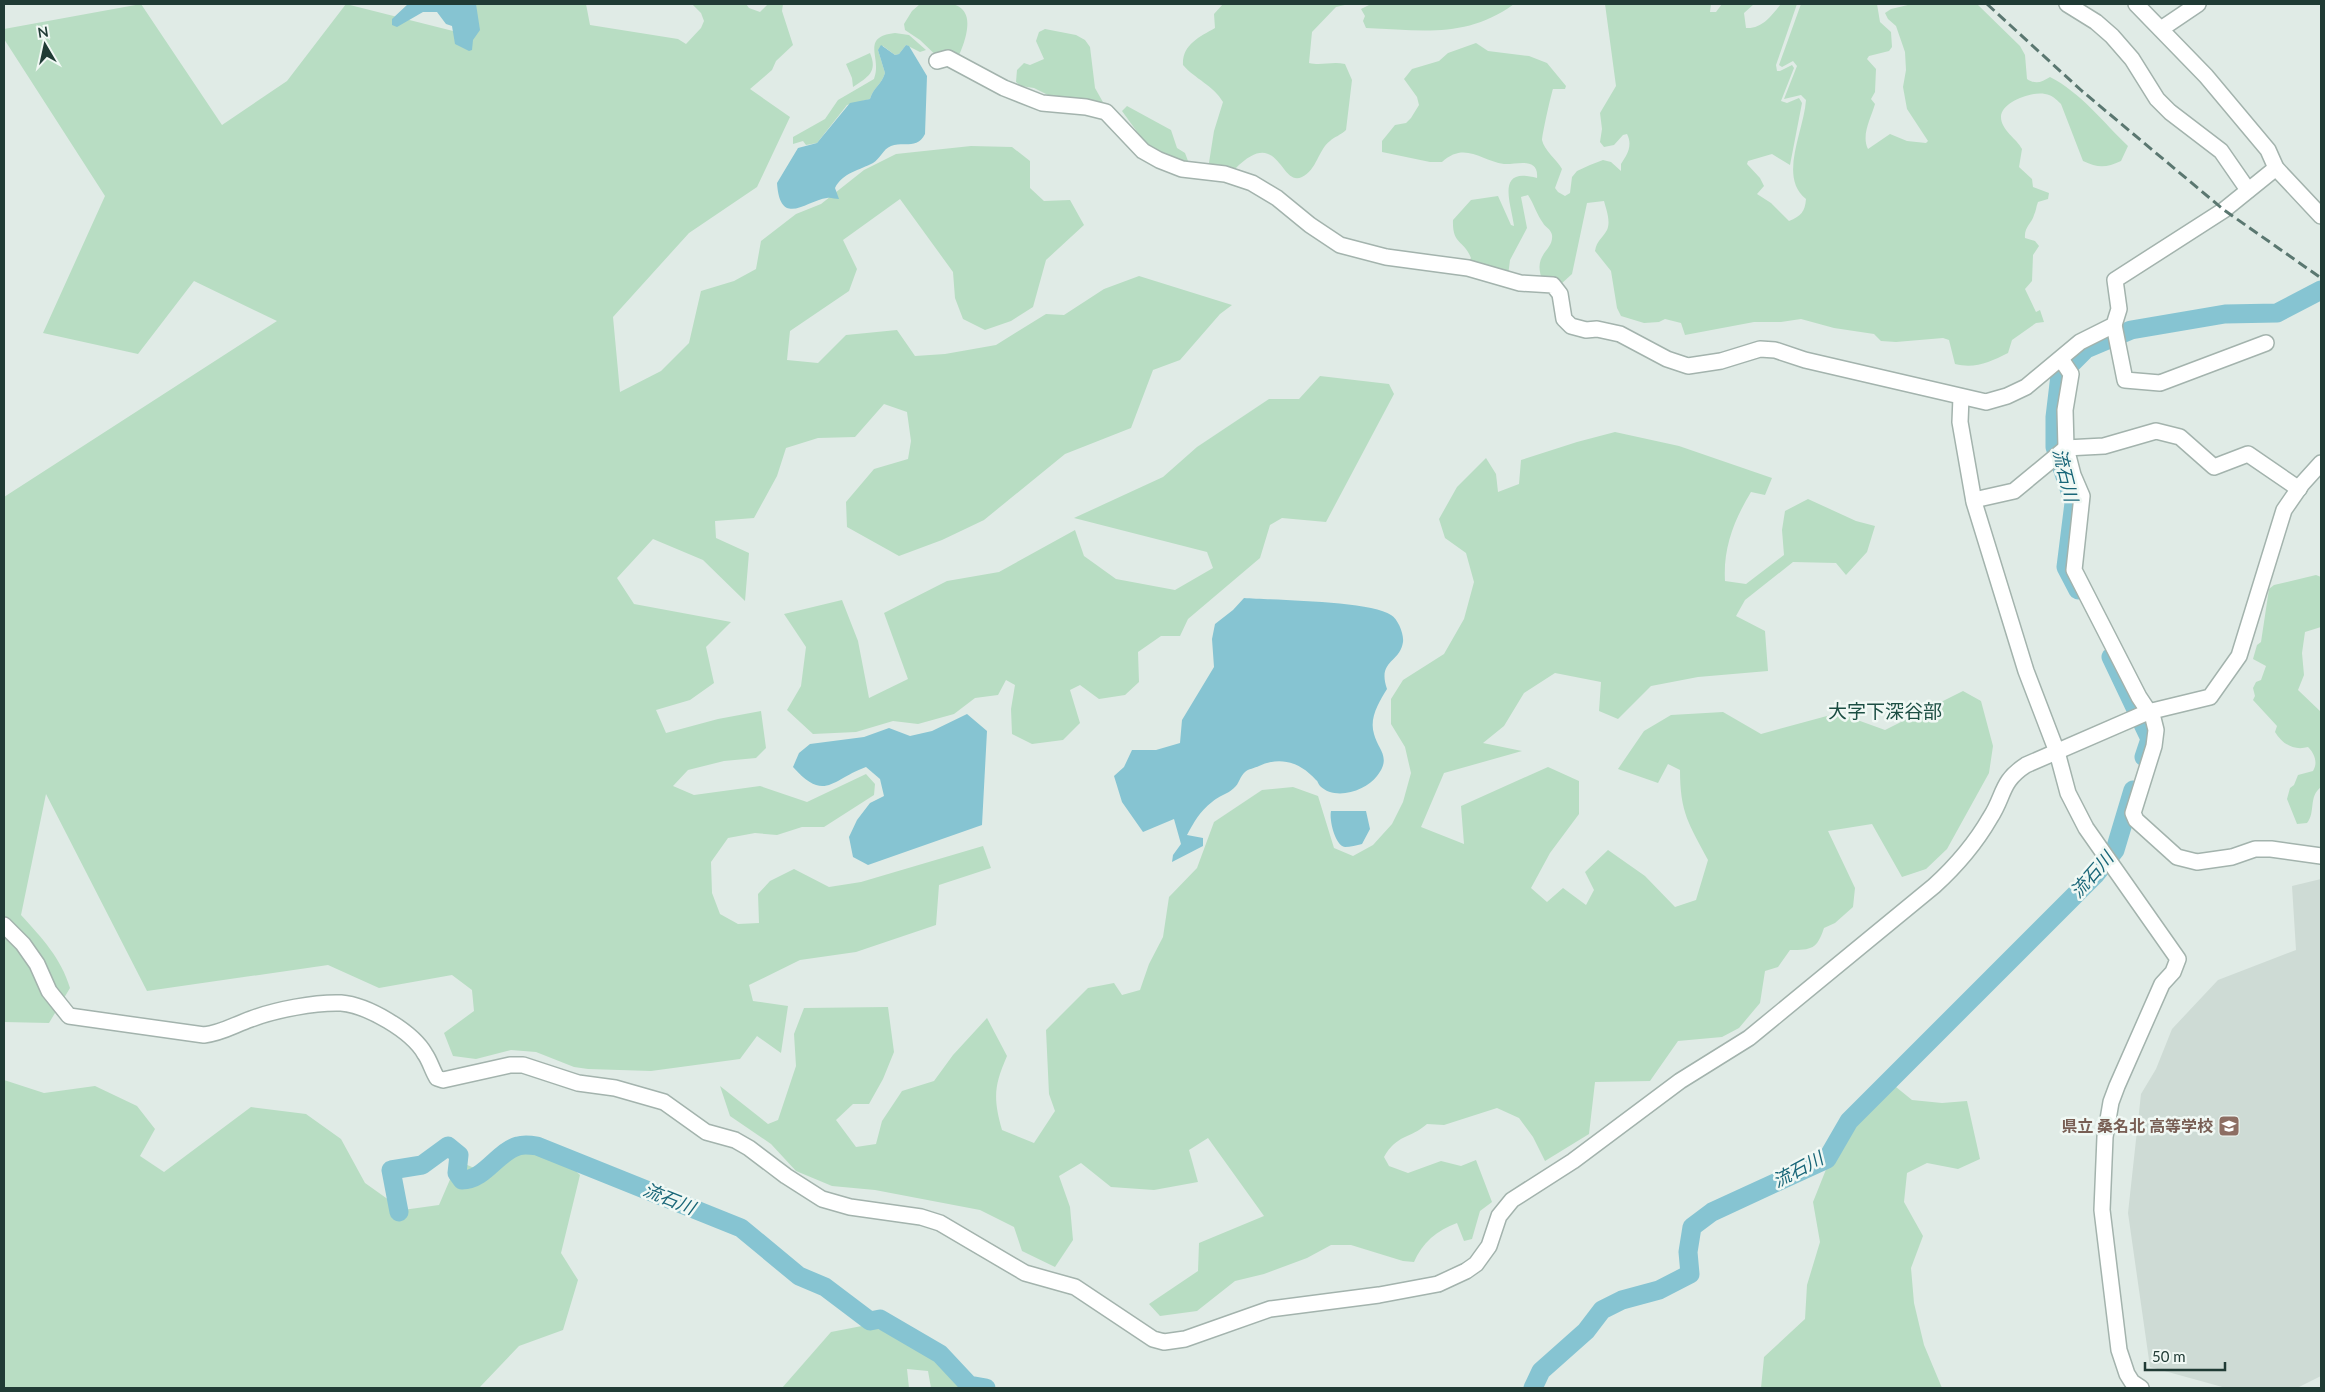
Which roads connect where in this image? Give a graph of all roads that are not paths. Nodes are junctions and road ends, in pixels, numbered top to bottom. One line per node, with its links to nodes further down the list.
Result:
1 (2067, 4): 7 (street)
2 (2136, 4): 4 (street)
3 (2198, 4): 4 (street)
4 (2161, 28): 6 (street)
5 (937, 61): 12 (street)
6 (2276, 168): 7 (street); 8 (street)
7 (2248, 190): 9 (street)
8 (2321, 216)
9 (2114, 325): 10 (street); 11 (street)
10 (2266, 343)
11 (2061, 359): 12 (street); 13 (street)
12 (1961, 397): 16 (street)
13 (2060, 452): 15 (street); 16 (street); 17 (street)
14 (2321, 463): 15 (street)
15 (2299, 489): 17 (street)
16 (1974, 500): 18 (street)
17 (2148, 712): 18 (street); 19 (street)
18 (2057, 752): 20 (street); 21 (street)
19 (2321, 856)
20 (4, 926)
21 (2141, 1388)

